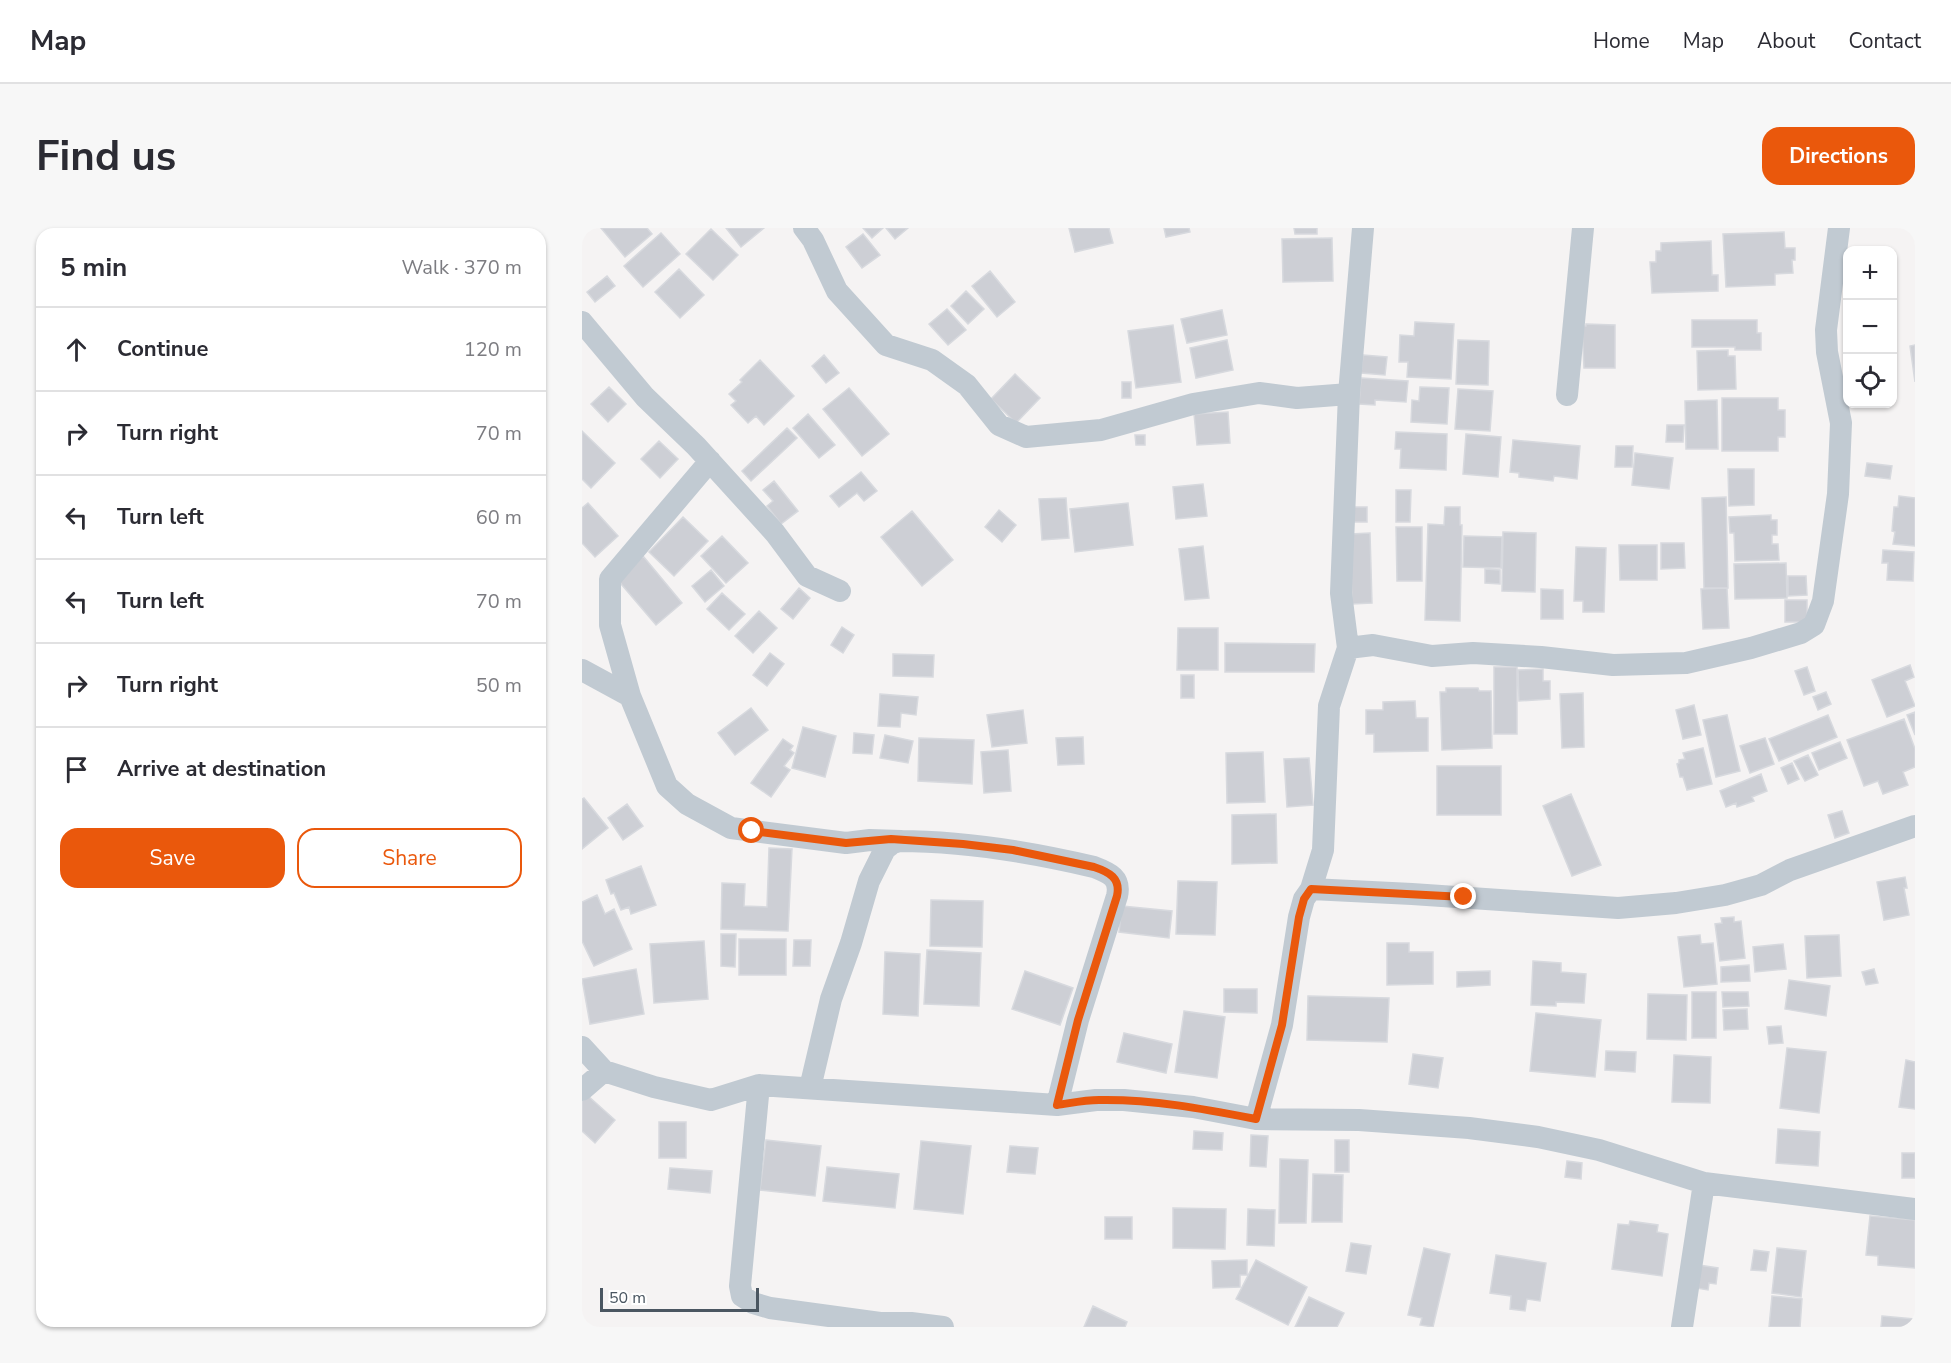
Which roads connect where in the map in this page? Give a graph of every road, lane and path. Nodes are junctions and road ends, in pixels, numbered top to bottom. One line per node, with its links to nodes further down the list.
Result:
1 (804, 228): 6 (street)
2 (1363, 228): 6 (street)
3 (1583, 228): 7 (street)
4 (1839, 228): 10 (street)
5 (582, 322): 8 (street)
6 (1349, 394): 10 (street)
7 (1567, 395)
8 (710, 461): 9 (street); 12 (street)
9 (840, 591)
10 (1348, 648): 15 (street)
11 (582, 670): 12 (street)
12 (630, 696): 14 (street)
13 (1915, 826): 15 (street)
14 (905, 841): 19 (street); 21 (street)
15 (1311, 889): 22 (street)
16 (582, 1047): 17 (street)
17 (604, 1071): 18 (street); 20 (street)
18 (759, 1085): 19 (street); 25 (street)
19 (810, 1088): 21 (street)
20 (582, 1090)
21 (1057, 1105): 22 (street)
22 (1256, 1119): 23 (street)
23 (1704, 1183): 24 (street); 27 (street)
24 (1915, 1209)
25 (880, 1325): 26 (street)
26 (943, 1327)
27 (1682, 1327)

